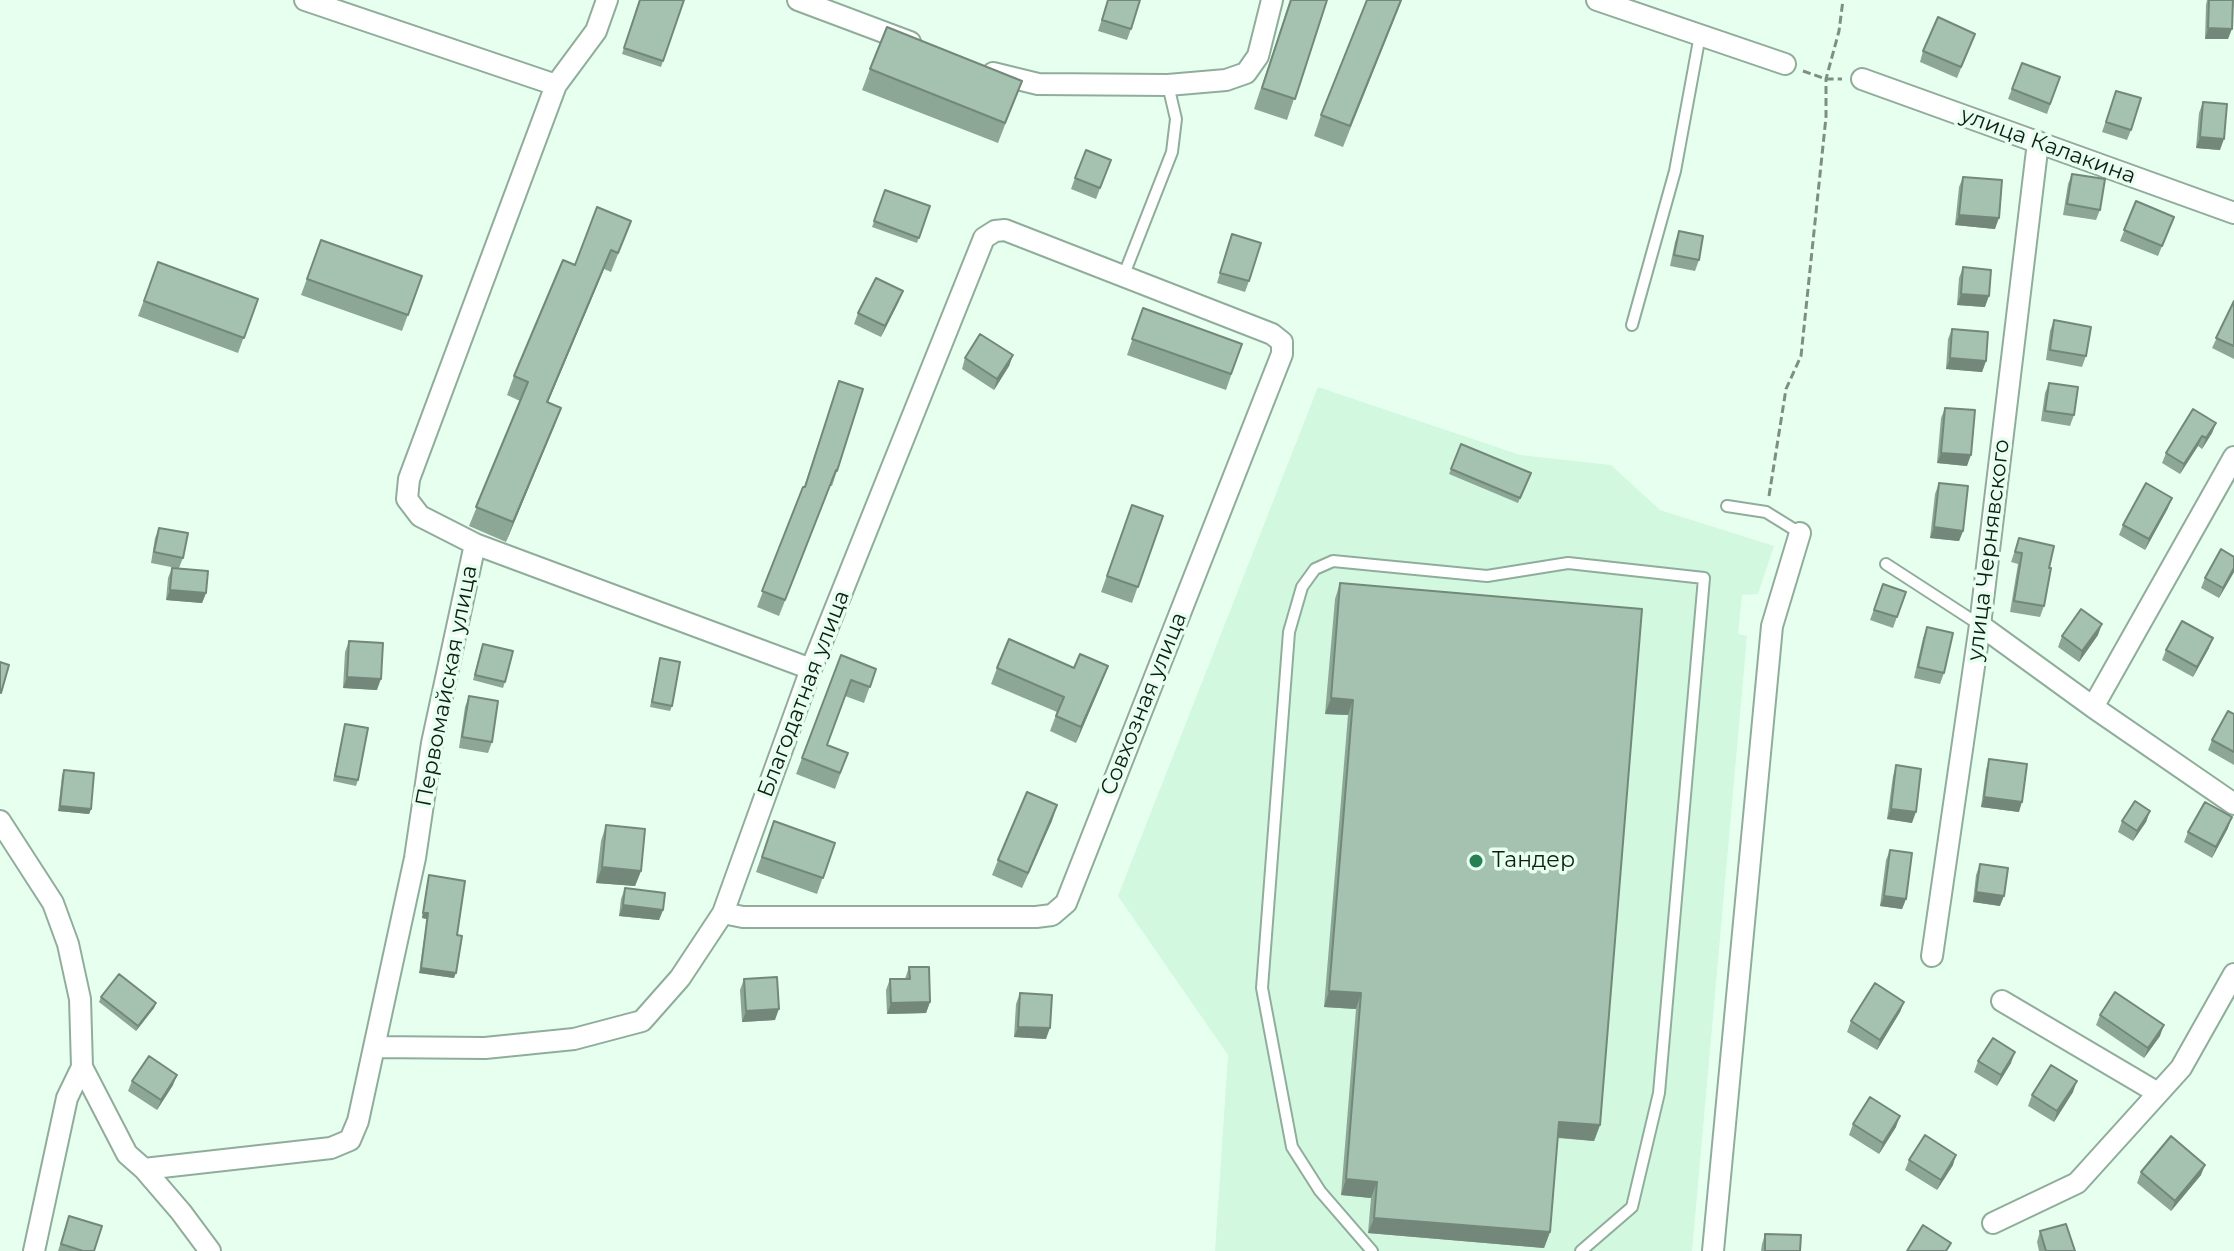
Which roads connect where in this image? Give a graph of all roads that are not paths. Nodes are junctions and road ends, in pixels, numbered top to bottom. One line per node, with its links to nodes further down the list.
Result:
1 (305, 0): 11 (street)
2 (607, 0): 11 (street, Первомайская улица)
3 (798, 0): 7 (street)
4 (1272, 0): 12 (street)
5 (1597, 0): 6 (street)
6 (1700, 35): 8 (street); 16 (lane)
7 (928, 49)
8 (1785, 64)
9 (972, 65): 12 (street)
10 (1862, 79): 13 (street, улица Калакина)
11 (556, 85): 20 (street, Первомайская улица)
12 (1168, 85): 15 (lane)
13 (2038, 142): 14 (street, улица Калакина); 22 (street, улица Чернявского)
14 (2234, 213)
15 (1123, 277): 23 (street, Благодатная улица); 27 (street, Совхозная улица)
16 (1632, 325)
17 (2234, 457): 24 (street)
18 (1727, 506): 19 (lane)
19 (1800, 533): 40 (street)
20 (475, 544): 23 (street); 31 (street, Первомайская улица)
21 (1886, 564): 22 (lane)
22 (1980, 625): 24 (street); 28 (street, улица Чернявского)
23 (811, 669): 27 (street, Благодатная улица)
24 (2093, 707): 25 (street)
25 (2234, 804)
26 (0, 821): 32 (street)
27 (723, 913): 31 (street, Благодатная улица)
28 (1932, 956)
29 (2234, 974): 33 (street)
30 (2002, 1001): 33 (street)
31 (374, 1047): 34 (street, Первомайская улица)
32 (82, 1067): 34 (street); 36 (street)
33 (2158, 1093): 35 (street)
34 (144, 1169): 37 (street)
35 (1993, 1223)
36 (34, 1251)
37 (210, 1251)
38 (1372, 1251): 39 (lane)
39 (1581, 1251)
40 (1713, 1251)

